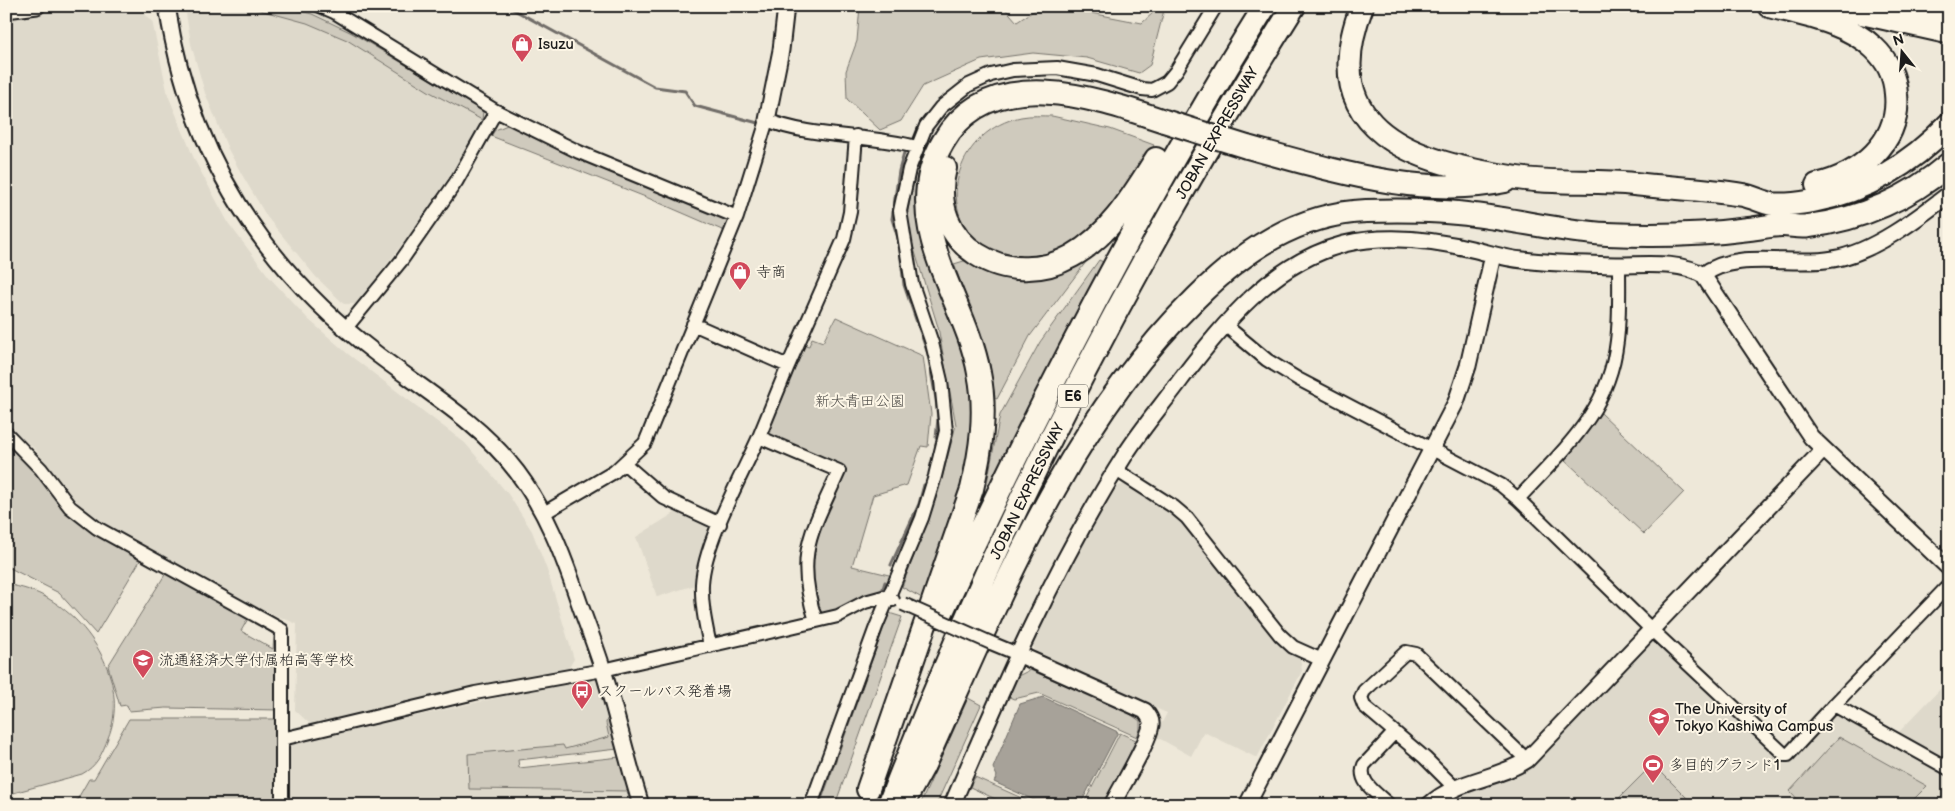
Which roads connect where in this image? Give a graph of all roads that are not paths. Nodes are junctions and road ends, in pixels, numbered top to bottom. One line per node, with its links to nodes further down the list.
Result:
1 (32, 6): 2 (street); 15 (street)
2 (37, 6)
3 (168, 6): 38 (street)
4 (320, 6): 14 (street)
5 (786, 6): 19 (street)
6 (1216, 6): 24 (street)
7 (1258, 6): 21 (highway)
8 (1265, 6): 64 (highway, JOBAN EXPRESSWAY / E6)
9 (1294, 6): 68 (highway, JOBAN EXPRESSWAY / E6)
10 (1362, 6): 27 (highway)
11 (1769, 6): 29 (highway)
12 (1828, 6): 17 (highway)
13 (1909, 6): 16 (highway)
14 (335, 9): 18 (street)
15 (6, 10)
16 (1949, 15)
17 (1949, 33)
18 (496, 111): 31 (street); 38 (street)
19 (767, 120): 22 (street); 31 (street)
20 (1949, 124): 29 (highway)
21 (1161, 127): 25 (highway); 64 (highway)
22 (856, 136): 24 (street); 39 (street)
23 (1949, 141): 32 (highway)
24 (916, 147): 51 (street)
25 (1244, 153): 27 (highway); 30 (highway)
26 (1949, 164): 32 (highway)
27 (1518, 178): 29 (highway)
28 (1949, 194): 35 (street)
29 (1744, 195)
30 (1469, 214): 32 (highway); 69 (highway)
31 (737, 217): 36 (street)
32 (1782, 225)
33 (1493, 255): 34 (street); 37 (street); 42 (street)
34 (1619, 265): 35 (street); 46 (street)
35 (1703, 275): 43 (street)
36 (693, 324): 39 (street); 44 (street)
37 (1225, 325): 42 (street); 45 (street)
38 (346, 328): 47 (street)
39 (788, 366): 41 (street)
40 (6, 433): 60 (street)
41 (759, 437): 48 (street); 52 (street)
42 (1433, 448): 46 (street); 56 (street)
43 (1823, 450): 49 (street); 53 (street)
44 (625, 464): 47 (street); 48 (street)
45 (1116, 470): 55 (street); 56 (street)
46 (1518, 499): 53 (street)
47 (544, 514): 57 (street)
48 (720, 524): 54 (street)
49 (1949, 568)
50 (1949, 585): 58 (street)
51 (888, 598): 52 (street); 55 (street, bridge); 67 (street)
52 (816, 621): 54 (street)
53 (1652, 630): 58 (street); 61 (street)
54 (710, 646): 57 (street)
55 (1020, 655): 70 (street); 71 (street)
56 (1322, 660): 72 (street)
57 (603, 670): 60 (street); 66 (street)
58 (1834, 705): 62 (street)
59 (1394, 733): 61 (street); 63 (street); 73 (street)
60 (282, 740): 65 (street)
61 (1527, 760): 63 (street)
62 (1949, 769)
63 (1454, 787): 74 (street)
64 (865, 797)
65 (282, 805)
66 (641, 805)
67 (811, 805)
68 (889, 805)
69 (902, 805)
70 (952, 805)
71 (1112, 805)
72 (1247, 805)
73 (1389, 805)
74 (1430, 805)

